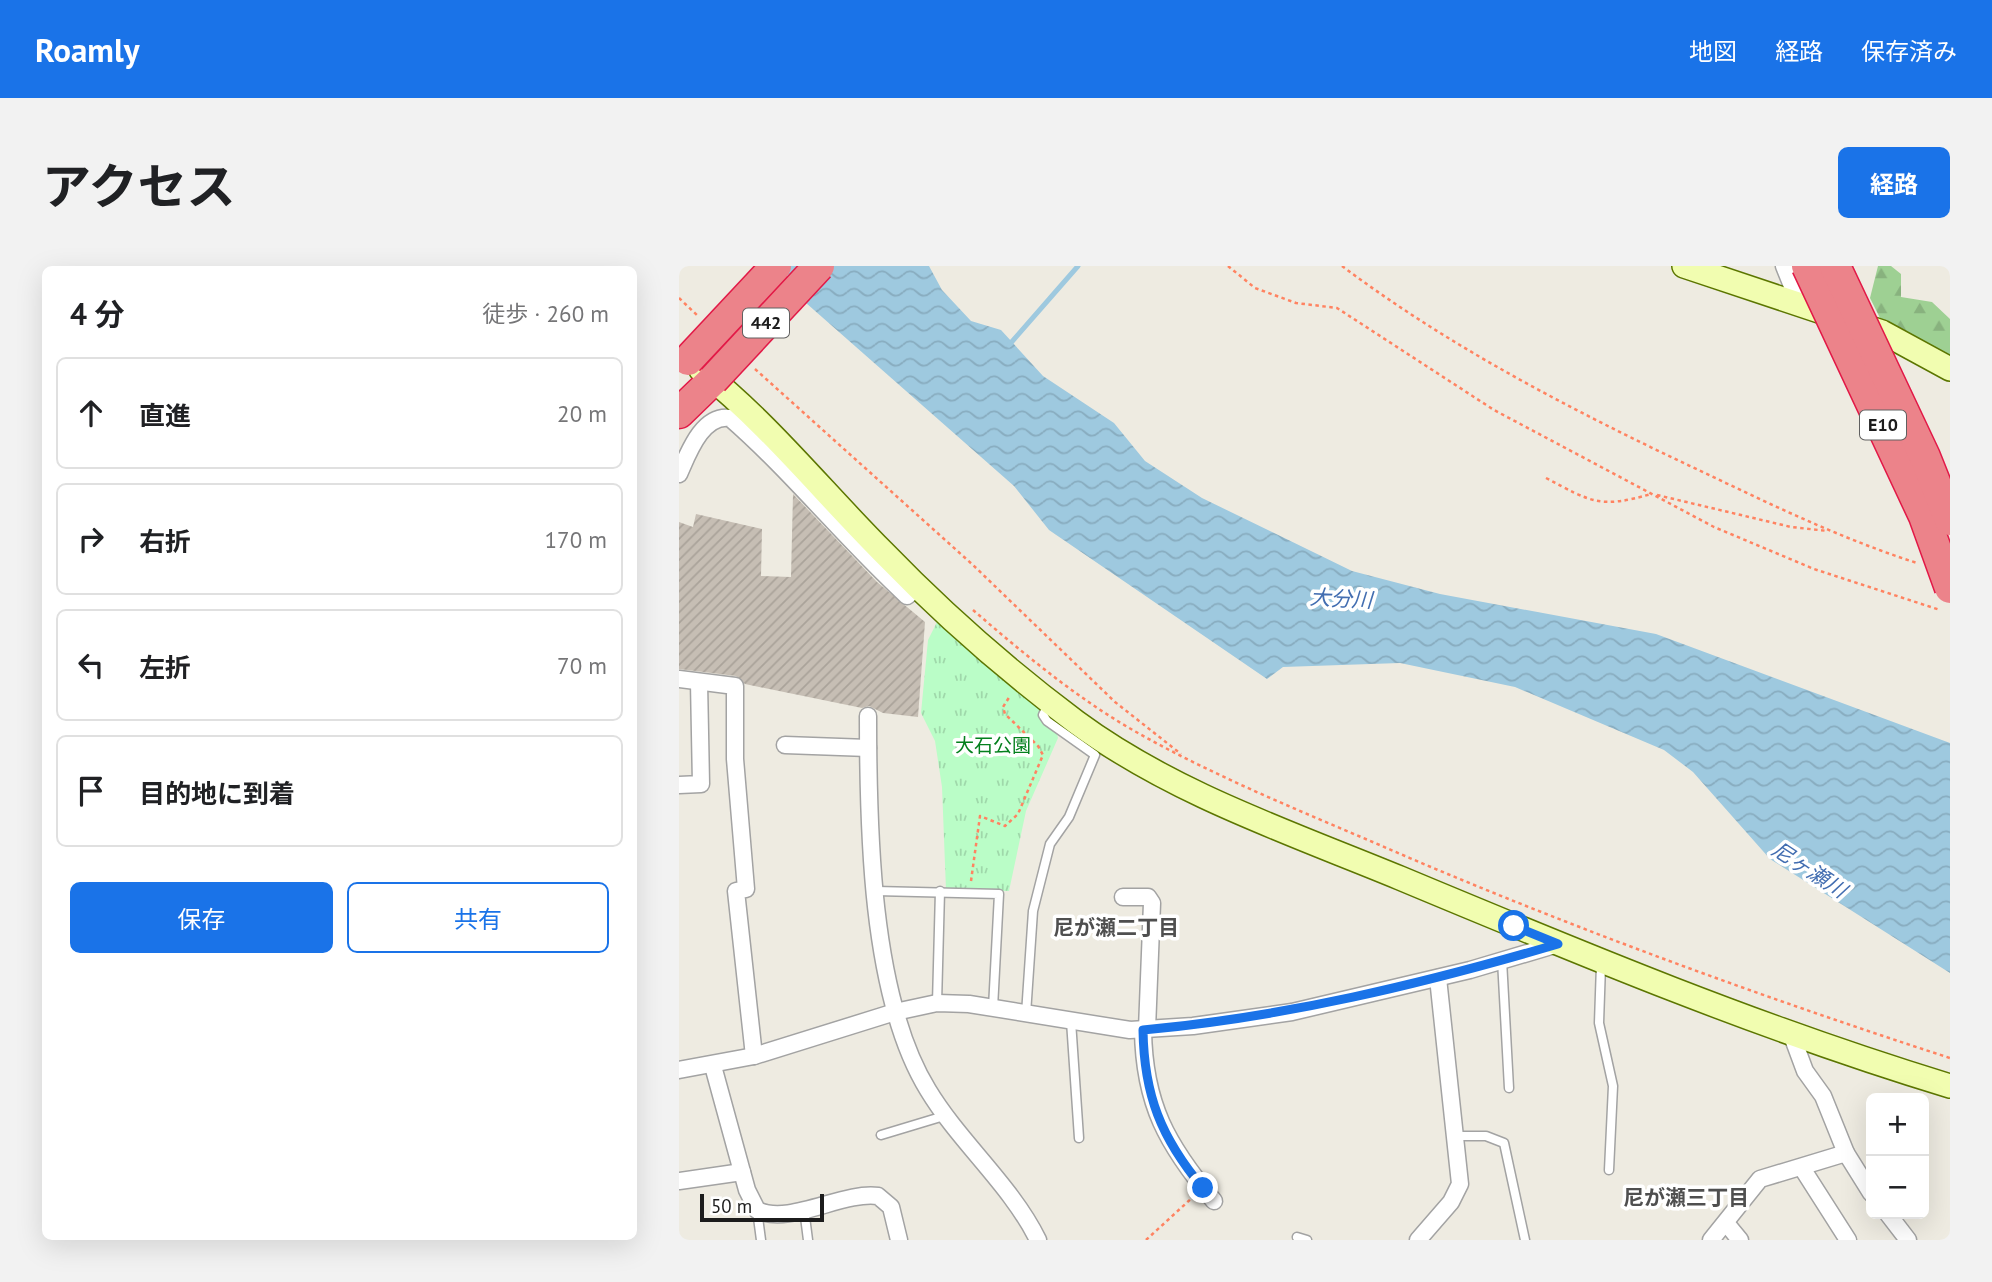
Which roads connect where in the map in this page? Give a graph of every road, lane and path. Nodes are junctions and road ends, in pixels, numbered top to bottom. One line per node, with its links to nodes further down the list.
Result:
1 (775, 266): 12 (highway, 442, bridge)
2 (819, 266): 15 (highway, 442, bridge)
3 (1228, 266): 19 (path)
4 (1342, 266): 21 (path)
5 (1684, 266): 10 (street)
6 (1784, 266): 10 (street)
7 (1807, 266): 24 (highway, E10, bridge)
8 (1835, 266): 20 (highway, E10, bridge)
9 (679, 298): 11 (path)
10 (1800, 306): 14 (street)
11 (708, 325)
12 (682, 361): 15 (street)
13 (747, 361): 33 (path)
14 (1950, 369)
15 (713, 380): 16 (highway, 442); 23 (street)
16 (679, 413)
17 (679, 474): 23 (street)
18 (1546, 478): 19 (path)
19 (1652, 494): 21 (path); 24 (path)
20 (1950, 520)
21 (1831, 532): 22 (path)
22 (1926, 566)
23 (919, 586): 29 (street)
24 (1947, 599)
25 (967, 604): 33 (path)
26 (679, 679): 27 (street)
27 (699, 682): 34 (street); 50 (street)
28 (1016, 688): 37 (path)
29 (1049, 701): 39 (street); 46 (lane)
30 (868, 716): 32 (street)
31 (785, 745): 32 (street)
32 (868, 748): 35 (street)
33 (1184, 756): 51 (path)
34 (679, 785)
35 (876, 891): 36 (lane); 45 (street)
36 (940, 891): 43 (lane); 44 (lane)
37 (971, 892)
38 (1123, 897): 48 (street)
39 (1558, 944): 40 (street); 41 (street)
40 (1501, 960): 42 (street); 55 (lane)
41 (1601, 961): 49 (street); 62 (lane)
42 (1438, 978): 48 (street); 58 (street)
43 (937, 1003): 44 (street); 45 (street)
44 (993, 1008): 46 (street)
45 (895, 1012): 50 (street); 56 (street)
46 (1026, 1014): 47 (street)
47 (1072, 1021): 48 (street); 59 (lane)
48 (1145, 1030): 66 (street)
49 (1792, 1036): 54 (street); 60 (street)
50 (754, 1056): 52 (street)
51 (1950, 1058)
52 (713, 1066): 53 (street); 63 (street)
53 (679, 1070)
54 (1950, 1086)
55 (1509, 1088)
56 (944, 1116): 57 (lane); 75 (street)
57 (881, 1135)
58 (1454, 1136): 78 (street); 79 (lane)
59 (1079, 1138)
60 (1846, 1153): 61 (street); 65 (street)
61 (1803, 1168): 70 (street); 82 (street)
62 (1609, 1170)
63 (742, 1172): 64 (street); 68 (street)
64 (679, 1181)
65 (1866, 1185)
66 (1208, 1194): 76 (path)
67 (804, 1209): 68 (street); 73 (lane); 74 (street)
68 (757, 1210): 72 (lane)
69 (1892, 1219): 83 (street)
70 (1726, 1223): 80 (street); 81 (street)
71 (1297, 1237): 77 (lane)
72 (761, 1240)
73 (808, 1240)
74 (899, 1240)
75 (1038, 1240)
76 (1146, 1240)
77 (1307, 1240)
78 (1418, 1240)
79 (1525, 1240)
80 (1711, 1240)
81 (1740, 1240)
82 (1848, 1240)
83 (1908, 1240)

